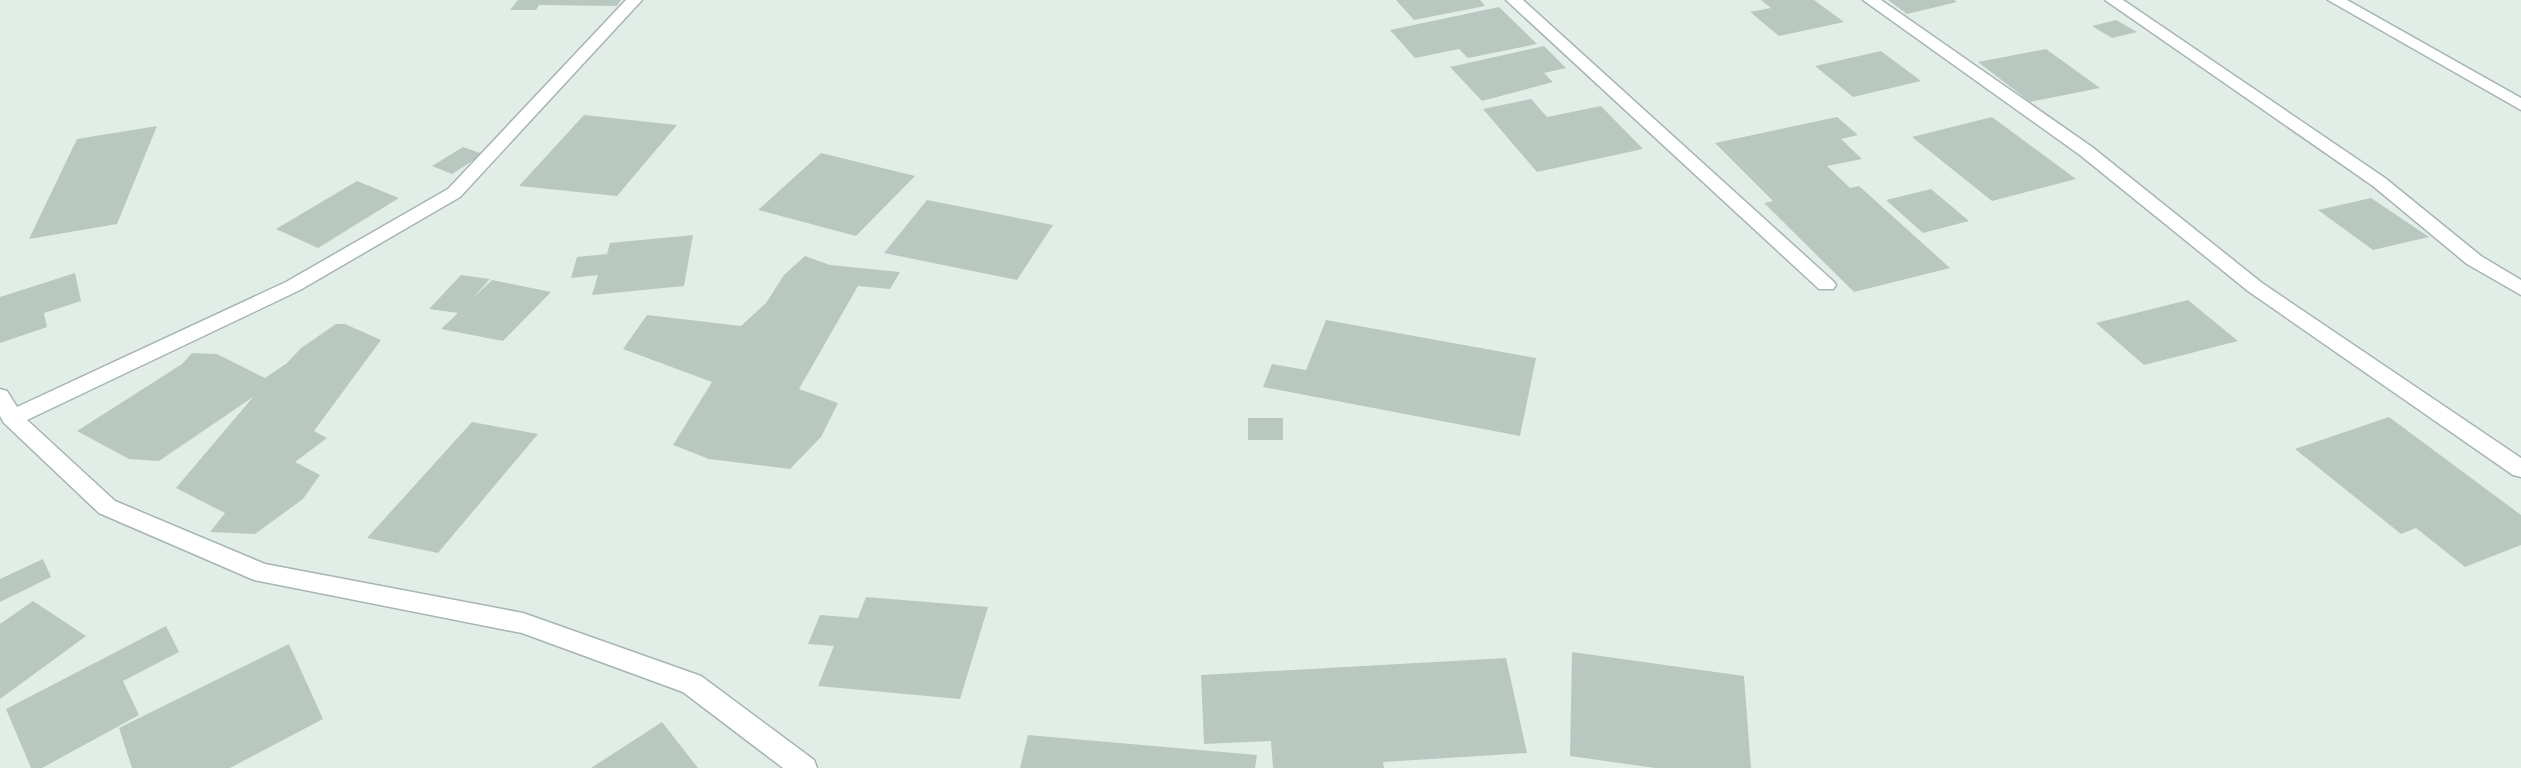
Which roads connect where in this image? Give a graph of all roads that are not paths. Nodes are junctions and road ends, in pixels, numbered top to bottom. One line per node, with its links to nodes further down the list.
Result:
1 (634, 0): 10 (street)
2 (1514, 0): 7 (street)
3 (1871, 0): 11 (street)
4 (2113, 0): 8 (street)
5 (2336, 0): 6 (street)
6 (2521, 105)
7 (1826, 285)
8 (2521, 289)
9 (0, 396): 10 (street)
10 (12, 418): 12 (street)
11 (2521, 469)
12 (804, 768)

